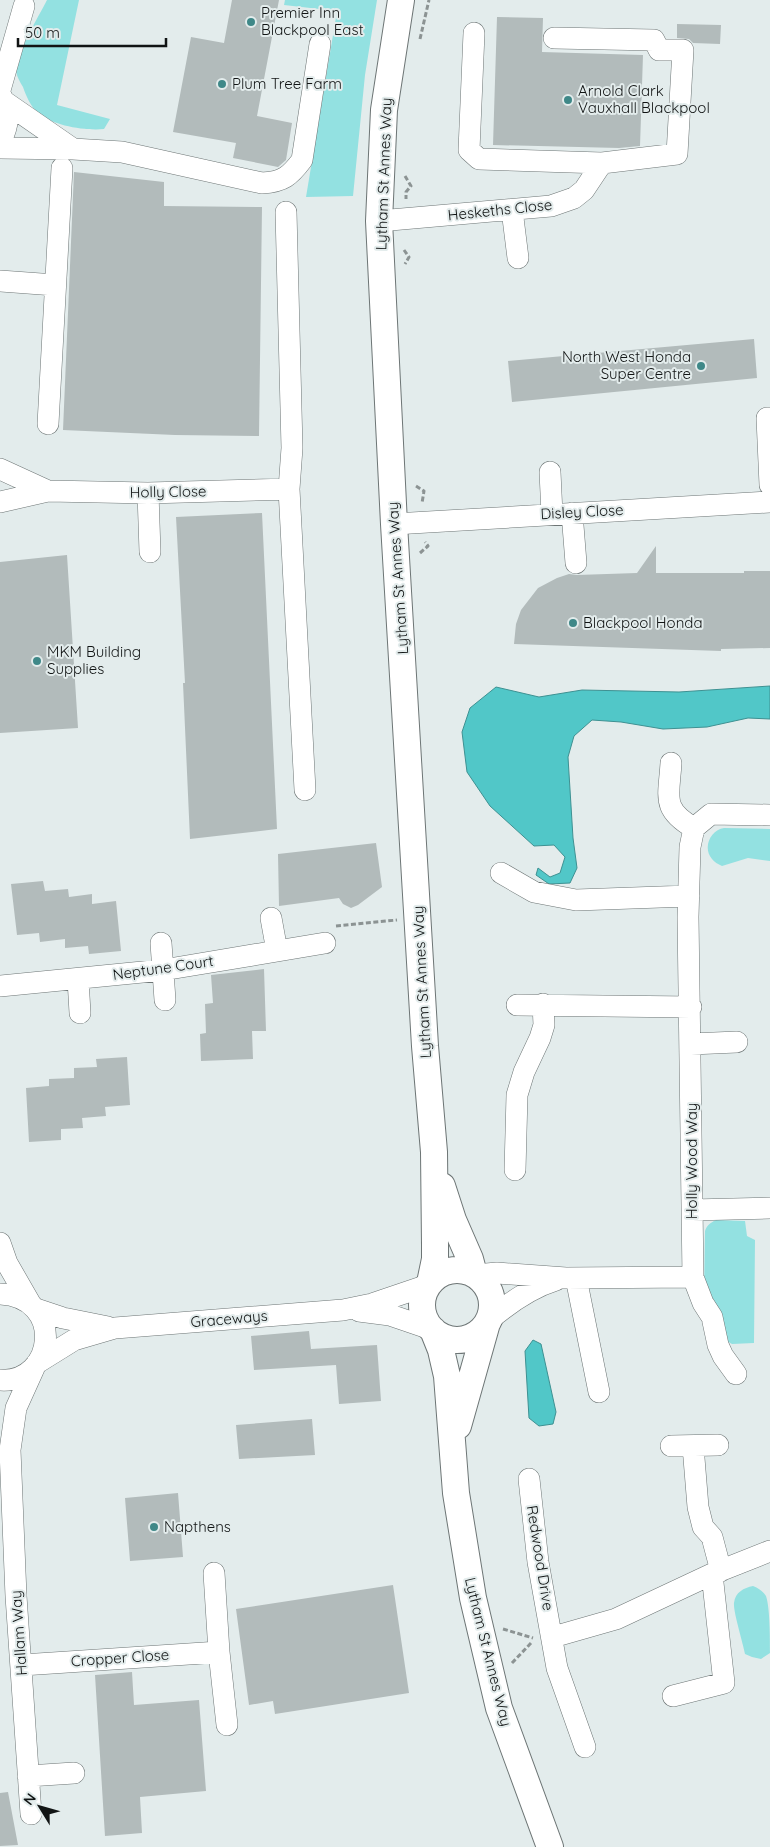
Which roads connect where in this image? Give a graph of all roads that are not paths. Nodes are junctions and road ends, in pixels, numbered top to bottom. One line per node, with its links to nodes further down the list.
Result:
1 (402, 2): 15 (main road, Lytham St Annes Way)
2 (25, 3): 3 (street); 7 (street)
3 (0, 31)
4 (474, 33): 11 (street)
5 (554, 38): 11 (street)
6 (320, 44): 10 (street)
7 (2, 95): 8 (street); 10 (street)
8 (0, 143)
9 (0, 148): 10 (street)
10 (73, 149)
11 (602, 163): 13 (street, Heskeths Close)
12 (62, 168): 18 (street)
13 (512, 210): 15 (street, Heskeths Close); 16 (street)
14 (286, 212): 24 (street)
15 (392, 220): 30 (main road, Lytham St Annes Way)
16 (518, 258)
17 (0, 280): 18 (street)
18 (55, 284): 20 (street)
19 (769, 418): 23 (street)
20 (48, 424)
21 (0, 469): 25 (street, Holly Close)
22 (550, 472): 29 (street)
23 (770, 485)
24 (289, 489): 26 (street, Holly Close); 34 (street)
25 (48, 491): 26 (street, Holly Close); 27 (street, Holly Close)
26 (148, 493): 31 (street)
27 (0, 502)
28 (770, 502): 29 (street, Disley Close)
29 (562, 513): 30 (street, Disley Close); 32 (street)
30 (394, 524): 53 (main road, Lytham St Annes Way)
31 (150, 552)
32 (576, 563)
33 (671, 763): 36 (street)
34 (305, 790)
35 (770, 815): 36 (street)
36 (694, 828): 38 (street, Holly Wood Way)
37 (502, 873): 38 (street)
38 (689, 896): 49 (street, Holly Wood Way)
39 (271, 918): 42 (street)
40 (161, 943): 43 (street)
41 (325, 943): 42 (street, Neptune Court)
42 (277, 950): 43 (street, Neptune Court)
43 (163, 970): 44 (street, Neptune Court); 46 (street)
44 (78, 979): 45 (street, Neptune Court); 50 (street)
45 (0, 986)
46 (165, 1000)
47 (543, 1004): 48 (street); 49 (street); 54 (street)
48 (517, 1005)
49 (691, 1007): 52 (street, Holly Wood Way)
50 (80, 1013)
51 (737, 1042): 52 (street)
52 (691, 1044): 56 (street, Holly Wood Way)
53 (434, 1152): 58 (main road, Lytham St Annes Way); 61 (main road, Lytham St Annes Way)
54 (515, 1170)
55 (770, 1208): 56 (street)
56 (692, 1210): 59 (street, Holly Wood Way)
57 (0, 1243): 63 (street)
58 (475, 1275): 60 (street); 61 (main road); 65 (main road)
59 (693, 1277): 60 (street); 69 (street, Holly Wood Way)
60 (571, 1278): 65 (street); 71 (street)
61 (429, 1284): 64 (street, Graceways); 67 (main road)
62 (0, 1294): 63 (street, Graceways)
63 (33, 1306): 66 (street, Graceways); 68 (street, Hallam Way)
64 (343, 1310): 66 (street, Graceways); 67 (street, Graceways)
65 (488, 1322): 67 (main road); 77 (main road, Lytham St Annes Way)
66 (114, 1328): 68 (street, Graceways)
67 (432, 1329): 77 (main road, Lytham St Annes Way)
68 (36, 1365): 70 (street, Graceways); 76 (street, Hallam Way)
69 (736, 1374)
70 (0, 1380)
71 (599, 1392)
72 (0, 1406): 76 (street, Hallam Way)
73 (718, 1445): 75 (street)
74 (671, 1446): 75 (street)
75 (693, 1446): 80 (street)
76 (10, 1450): 82 (street, Hallam Way)
77 (453, 1452): 92 (main road, Lytham St Annes Way)
78 (529, 1479): 83 (street, Redwood Drive)
79 (770, 1551): 80 (street)
80 (716, 1572): 83 (street); 86 (street)
81 (214, 1573): 84 (street)
82 (8, 1596): 85 (street, Hallam Way)
83 (552, 1637): 88 (street, Redwood Drive)
84 (219, 1652): 85 (street, Cropper Close); 87 (street)
85 (22, 1665): 90 (street, Hallam Way)
86 (673, 1696)
87 (227, 1725)
88 (585, 1747)
89 (74, 1773): 90 (street)
90 (28, 1776): 91 (street, Hallam Way)
91 (31, 1814)
92 (550, 1847)

